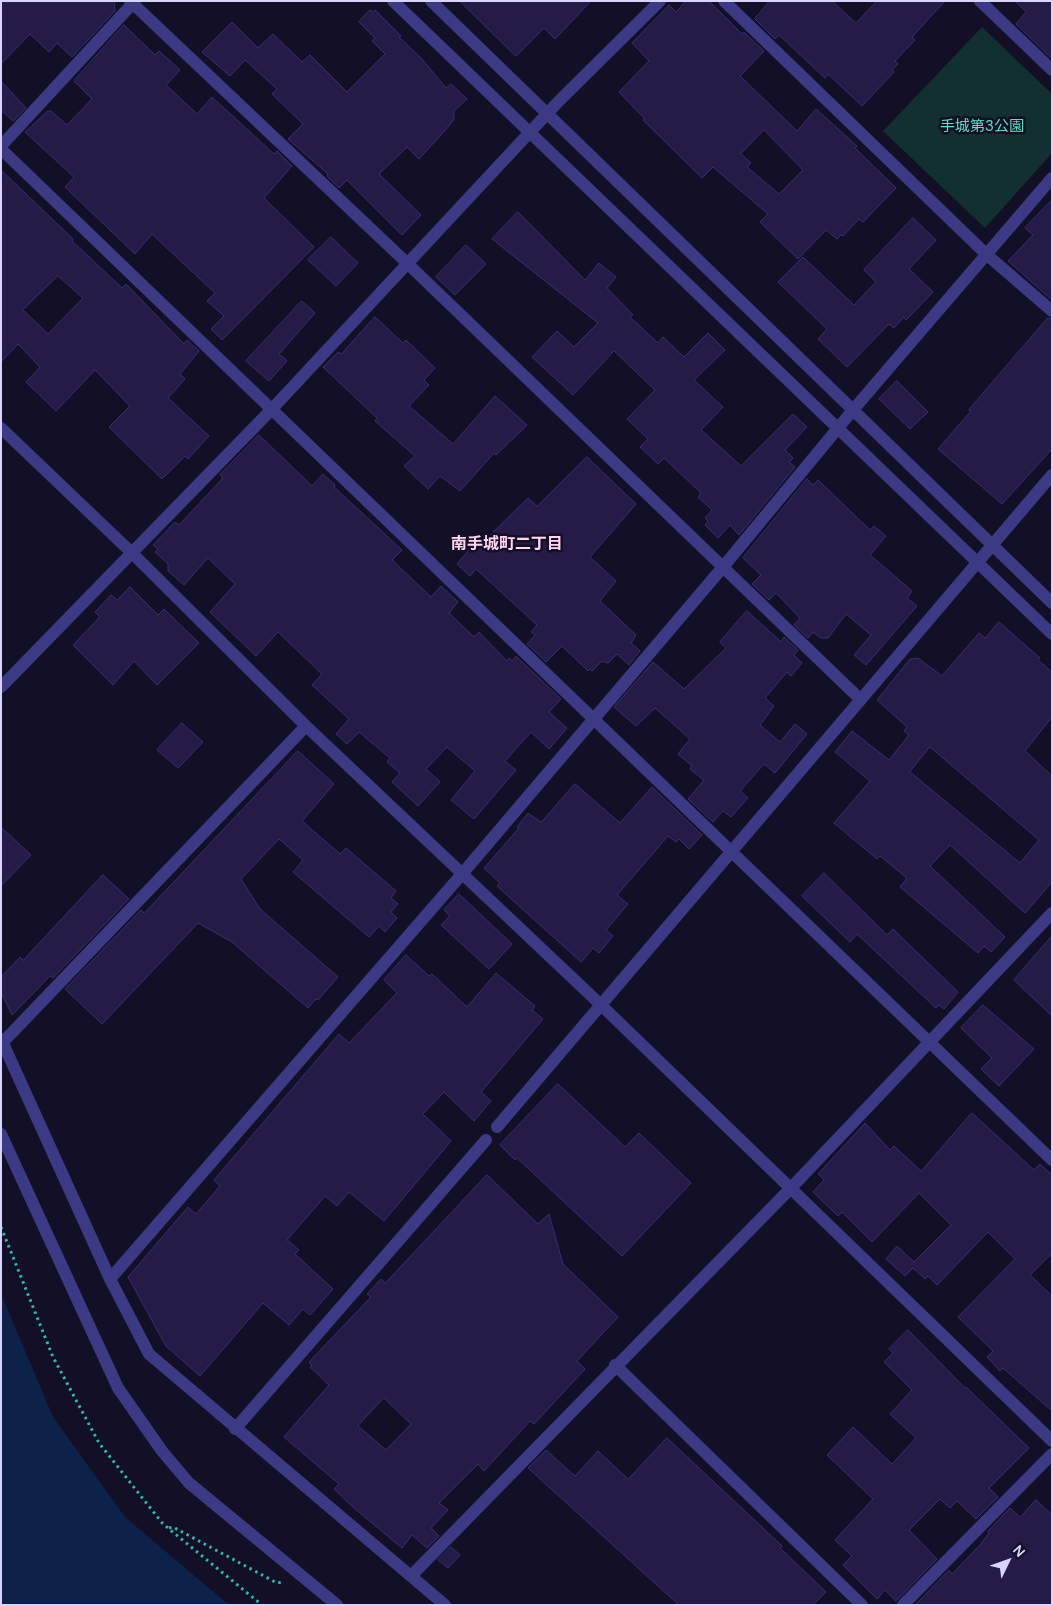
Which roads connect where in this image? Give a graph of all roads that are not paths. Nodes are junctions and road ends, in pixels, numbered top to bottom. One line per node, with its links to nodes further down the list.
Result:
1 (393, 1): 9 (street)
2 (431, 1): 8 (street)
3 (660, 1): 8 (street)
4 (724, 1): 12 (street)
5 (980, 1): 7 (street)
6 (132, 2): 10 (street); 13 (street)
7 (1052, 70)
8 (548, 114): 9 (street); 16 (street)
9 (530, 134): 13 (street); 18 (street)
10 (1, 148): 15 (street)
11 (1052, 178): 12 (street)
12 (986, 254): 14 (street); 16 (street)
13 (407, 263): 15 (street); 23 (street)
14 (1052, 311)
15 (272, 409): 21 (street); 28 (street)
16 (853, 410): 18 (street); 20 (street)
17 (1, 428): 21 (street)
18 (840, 428): 22 (street); 23 (street)
19 (1052, 475): 20 (street)
20 (991, 545): 22 (street); 24 (street)
21 (132, 553): 26 (street); 29 (street)
22 (976, 563): 25 (street); 27 (street)
23 (723, 567): 27 (street); 28 (street)
24 (1052, 602)
25 (1052, 634)
26 (1, 687)
27 (860, 699): 30 (street)
28 (594, 718): 30 (street); 31 (street)
29 (306, 726): 31 (street); 34 (street)
30 (733, 852): 33 (street); 35 (street)
31 (462, 874): 33 (street); 41 (street)
32 (1052, 913): 35 (street)
33 (601, 1005): 36 (street); 40 (street)
34 (2, 1040): 41 (street)
35 (930, 1042): 39 (street); 40 (street)
36 (497, 1128)
37 (1, 1134): 47 (street)
38 (486, 1140): 43 (street)
39 (1052, 1160)
40 (790, 1189): 42 (street); 44 (street)
41 (110, 1278): 43 (street)
42 (615, 1365): 46 (street); 49 (street)
43 (235, 1429): 46 (street)
44 (1052, 1441)
45 (1052, 1454): 50 (street)
46 (411, 1576): 48 (street)
47 (337, 1605)
48 (445, 1605)
49 (862, 1605)
50 (902, 1605)

